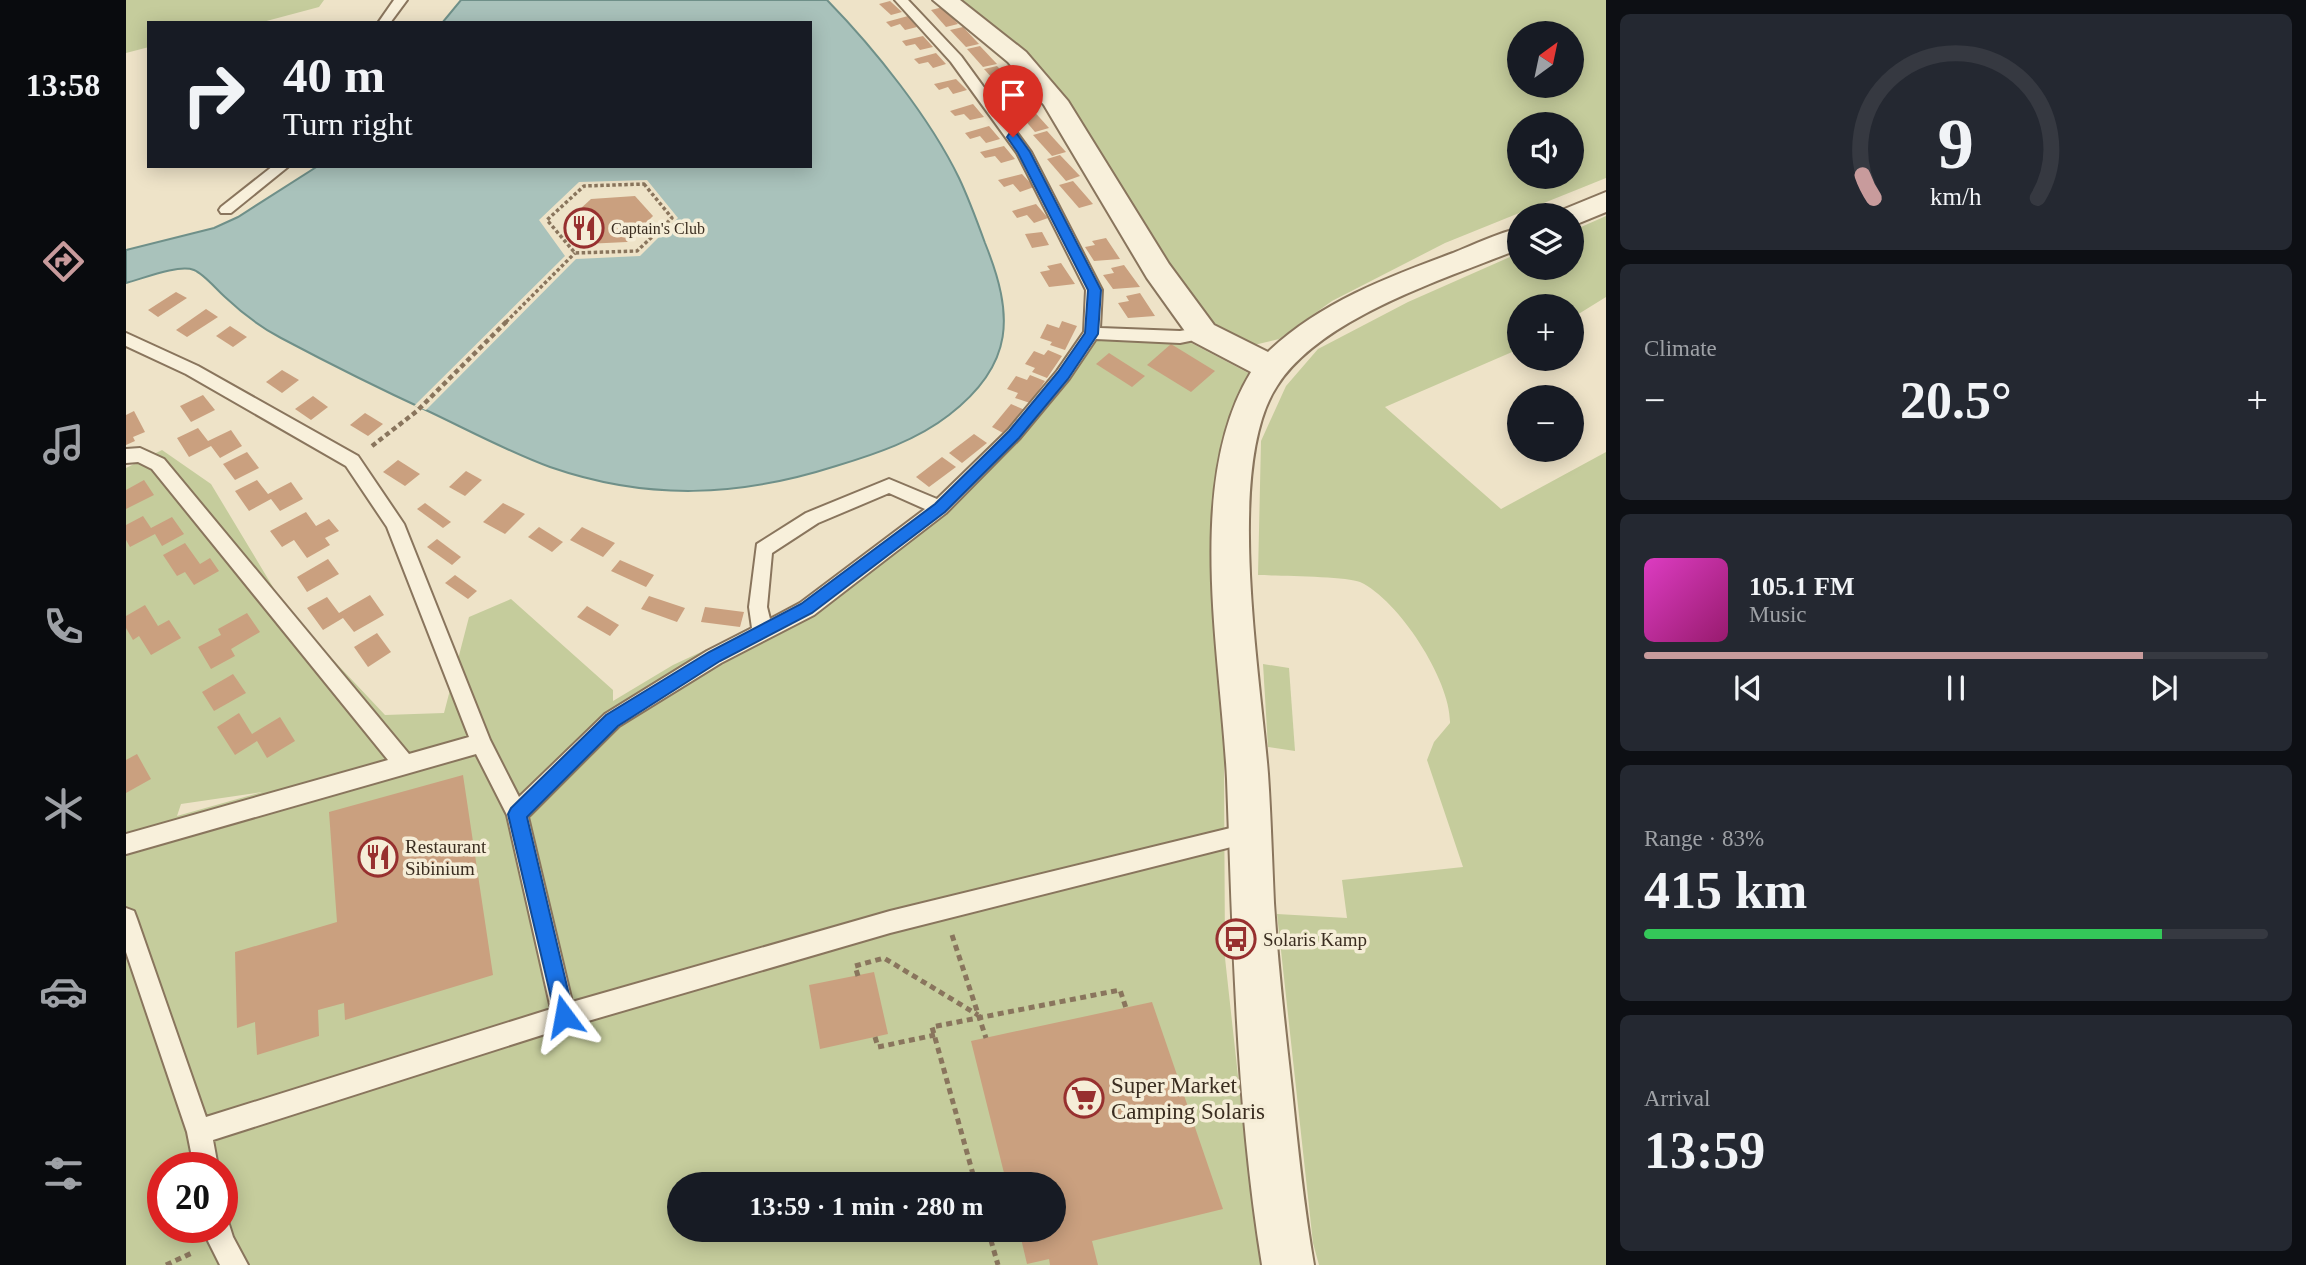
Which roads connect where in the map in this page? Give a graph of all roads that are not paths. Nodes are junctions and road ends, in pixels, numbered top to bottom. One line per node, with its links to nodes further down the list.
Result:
1 (401, 0): 4 (lane)
2 (901, 0): 11 (lane)
3 (945, 0): 10 (street)
4 (385, 21)
5 (279, 168): 7 (lane)
6 (1606, 201): 8 (street)
7 (226, 210)
8 (1584, 211)
9 (1507, 243): 13 (street)
10 (1203, 333): 11 (lane); 13 (street)
11 (1091, 334): 15 (lane)
12 (126, 339): 17 (lane)
13 (1271, 368): 20 (street)
14 (126, 456): 18 (lane)
15 (940, 508): 16 (lane); 16 (lane)
16 (763, 633): 19 (lane)
17 (481, 743): 18 (lane); 19 (lane)
18 (405, 765): 21 (lane)
19 (517, 814): 23 (lane)
20 (1251, 833): 23 (lane); 28 (street)
21 (126, 844)
22 (126, 919): 24 (lane)
23 (564, 1016): 24 (lane)
24 (199, 1132): 25 (lane)
25 (203, 1152)
26 (222, 1243): 27 (lane)
27 (234, 1265)
28 (1288, 1265)

